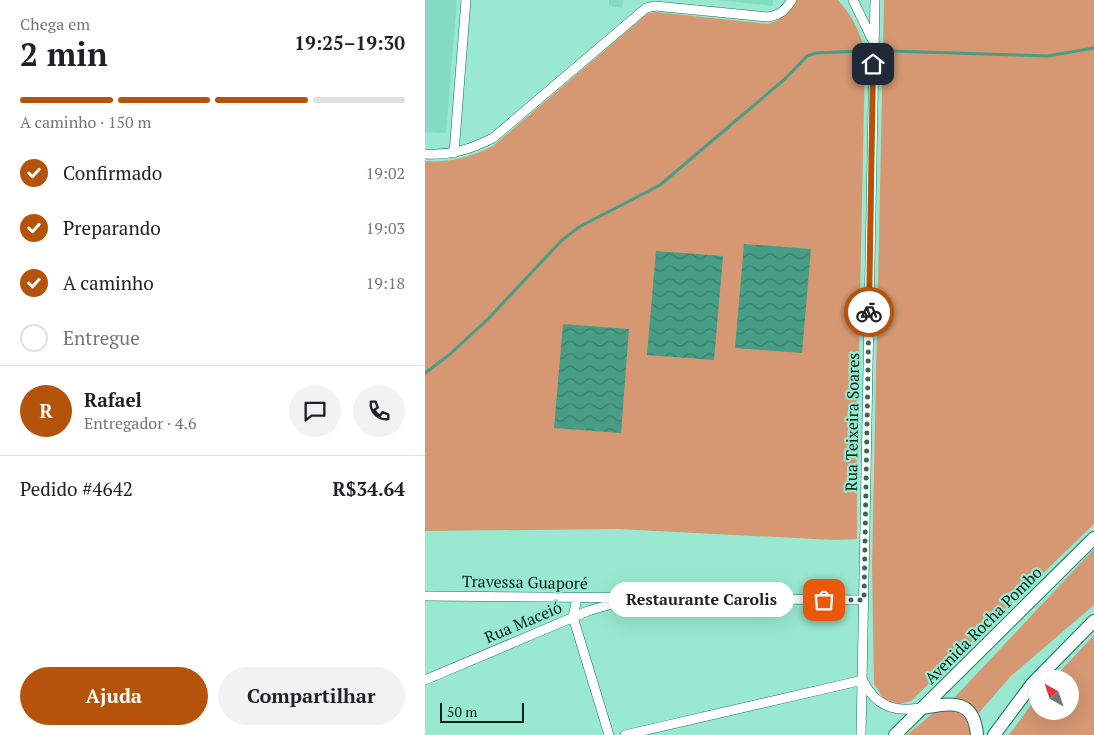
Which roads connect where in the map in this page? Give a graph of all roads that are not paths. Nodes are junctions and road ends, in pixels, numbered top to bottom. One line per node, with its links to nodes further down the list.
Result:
1 (466, 0): 8 (street)
2 (847, 0): 6 (street)
3 (853, 0): 6 (street, Rua Teixeira Soares)
4 (875, 0): 7 (street, Rua Teixeira Soares)
5 (791, 1): 8 (street)
6 (858, 8): 7 (street, Rua Teixeira Soares)
7 (873, 44): 14 (street, Rua Teixeira Soares)
8 (453, 153): 9 (street)
9 (425, 154)
10 (1094, 538): 20 (main road, Avenida Rocha Pombo)
11 (425, 596): 13 (street, Travessa Guaporé)
12 (635, 597): 13 (street, Travessa Guaporé); 14 (street, Travessa Guaporé); 15 (street, Rua Maceió)
13 (581, 598): 15 (street); 16 (street)
14 (864, 600): 19 (street, Rua Teixeira Soares)
15 (588, 611): 16 (street, Rua Maceió)
16 (573, 617): 18 (street, Rua Maceió); 21 (street)
17 (1094, 620): 26 (main road)
18 (425, 680)
19 (863, 680): 20 (street); 22 (street); 23 (street, Rua Teixeira Soares)
20 (923, 708): 24 (main road, Avenida Rocha Pombo); 25 (main road)
21 (609, 735)
22 (625, 735)
23 (861, 735)
24 (895, 735)
25 (977, 735)
26 (994, 735)

